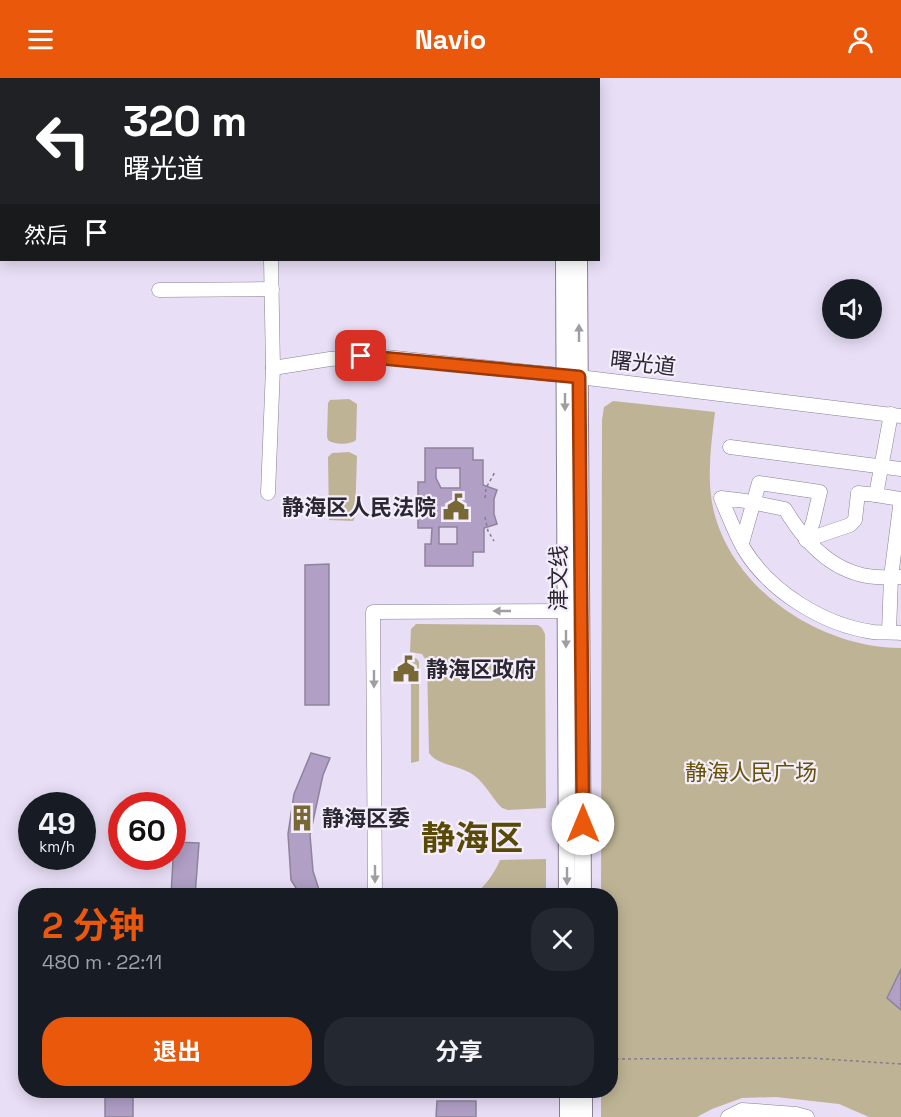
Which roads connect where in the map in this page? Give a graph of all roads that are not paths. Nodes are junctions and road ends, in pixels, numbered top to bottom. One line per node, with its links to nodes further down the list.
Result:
1 (271, 261): 4 (street)
2 (564, 261): 7 (main road, 津文线)
3 (579, 261): 7 (main road, 津文线, one-way to 3)
4 (272, 289): 5 (street); 6 (street)
5 (159, 290)
6 (273, 368): 7 (street, 曙光道); 12 (street)
7 (572, 376): 8 (street, 曙光道); 18 (main road, 津文线)
8 (896, 415): 10 (street)
9 (730, 447): 10 (street)
10 (881, 467): 11 (street); 13 (street)
11 (901, 469)
12 (268, 493)
13 (876, 495): 15 (street); 17 (street)
14 (753, 502): 15 (street); 15 (street); 16 (street); 16 (street)
15 (806, 540): 17 (street)
16 (742, 543): 19 (street)
17 (896, 577): 19 (street)
18 (573, 611): 20 (street, one-way to 20); 21 (main road, 津文线, one-way to 21); 22 (main road, 津文线)
19 (895, 632)
20 (375, 888)
21 (567, 888)
22 (583, 888)
23 (568, 1098): 25 (main road)
24 (584, 1098): 26 (main road)
25 (568, 1117)
26 (584, 1117)
27 (728, 1117): 28 (street)
28 (807, 1117)

